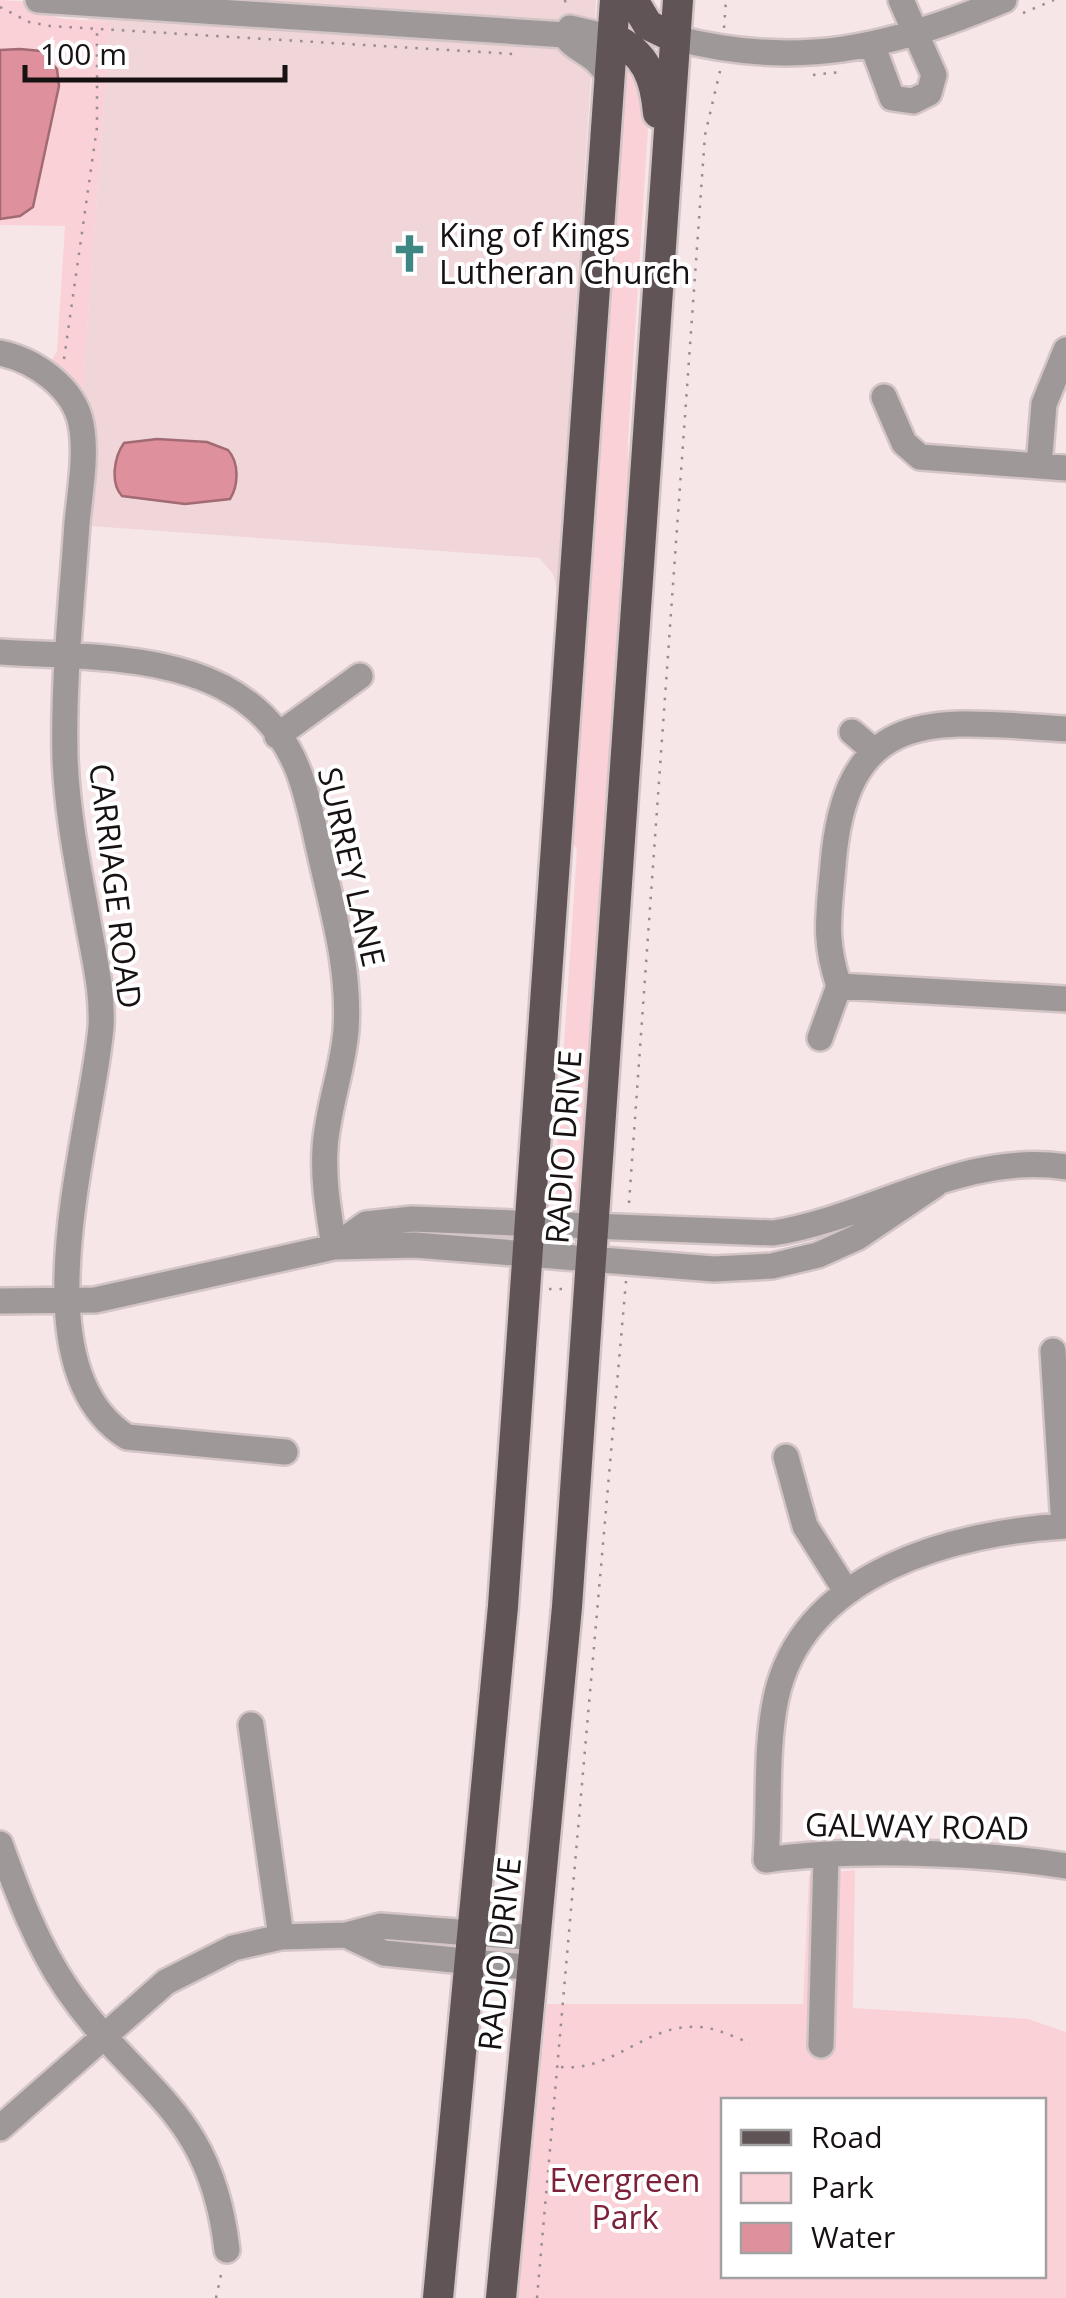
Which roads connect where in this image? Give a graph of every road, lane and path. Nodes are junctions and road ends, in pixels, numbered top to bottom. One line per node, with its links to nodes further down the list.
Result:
1 (38, 0): 9 (street)
2 (615, 0): 14 (main road, RADIO DRIVE)
3 (633, 0): 15 (main road)
4 (678, 0): 15 (main road, RADIO DRIVE)
5 (726, 0): 11 (path)
6 (901, 0): 13 (street)
7 (1004, 0): 13 (street)
8 (0, 7): 10 (path)
9 (364, 11): 12 (street)
10 (97, 29): 17 (path); 23 (path)
11 (724, 32)
12 (565, 35): 14 (street); 19 (street)
13 (914, 36): 16 (street); 16 (street)
14 (613, 38): 19 (main road, RADIO DRIVE); 20 (main road)
15 (676, 38): 16 (street); 20 (main road, RADIO DRIVE)
16 (873, 47)
17 (527, 55)
18 (720, 69): 39 (path)
19 (610, 79): 41 (main road, RADIO DRIVE)
20 (665, 186): 40 (main road, RADIO DRIVE)
21 (1066, 350): 25 (street)
22 (0, 353): 28 (street, CARRIAGE ROAD)
23 (61, 364)
24 (884, 397): 25 (street)
25 (1039, 466): 26 (street)
26 (1066, 468)
27 (0, 652): 28 (street, SURREY LANE)
28 (68, 656): 32 (street, SURREY LANE); 47 (street, CARRIAGE ROAD)
29 (360, 676): 32 (street)
30 (1066, 729): 33 (street)
31 (852, 732): 33 (street)
32 (276, 736): 42 (street, SURREY LANE)
33 (874, 751): 34 (street)
34 (839, 986): 35 (street); 36 (street)
35 (1066, 999)
36 (820, 1038)
37 (1066, 1166): 38 (street)
38 (935, 1185): 40 (street); 43 (street)
39 (629, 1205)
40 (594, 1226): 41 (street); 43 (main road, RADIO DRIVE)
41 (529, 1239): 42 (street); 43 (street); 44 (main road, RADIO DRIVE)
42 (334, 1247): 47 (street)
43 (590, 1274): 44 (path); 59 (main road, RADIO DRIVE)
44 (526, 1284): 58 (main road, RADIO DRIVE)
45 (626, 1286): 63 (path)
46 (7, 1295): 47 (street)
47 (69, 1302): 49 (street, CARRIAGE ROAD)
48 (1053, 1351): 51 (street)
49 (286, 1452)
50 (786, 1457): 52 (street)
51 (1065, 1526): 52 (street)
52 (846, 1591): 55 (street, GALWAY ROAD)
53 (251, 1725): 57 (street)
54 (0, 1844): 60 (street)
55 (826, 1856): 56 (street, GALWAY ROAD); 62 (street)
56 (1066, 1866)
57 (281, 1937): 58 (street); 60 (street)
58 (473, 1947): 59 (street); 67 (main road, RADIO DRIVE)
59 (535, 1953): 68 (main road, RADIO DRIVE)
60 (104, 2034): 64 (street); 65 (street)
61 (750, 2044): 63 (path)
62 (821, 2045)
63 (560, 2066): 69 (path)
64 (0, 2128)
65 (226, 2250): 66 (path)
66 (216, 2298)
67 (438, 2298)
68 (501, 2298)
69 (538, 2298)

